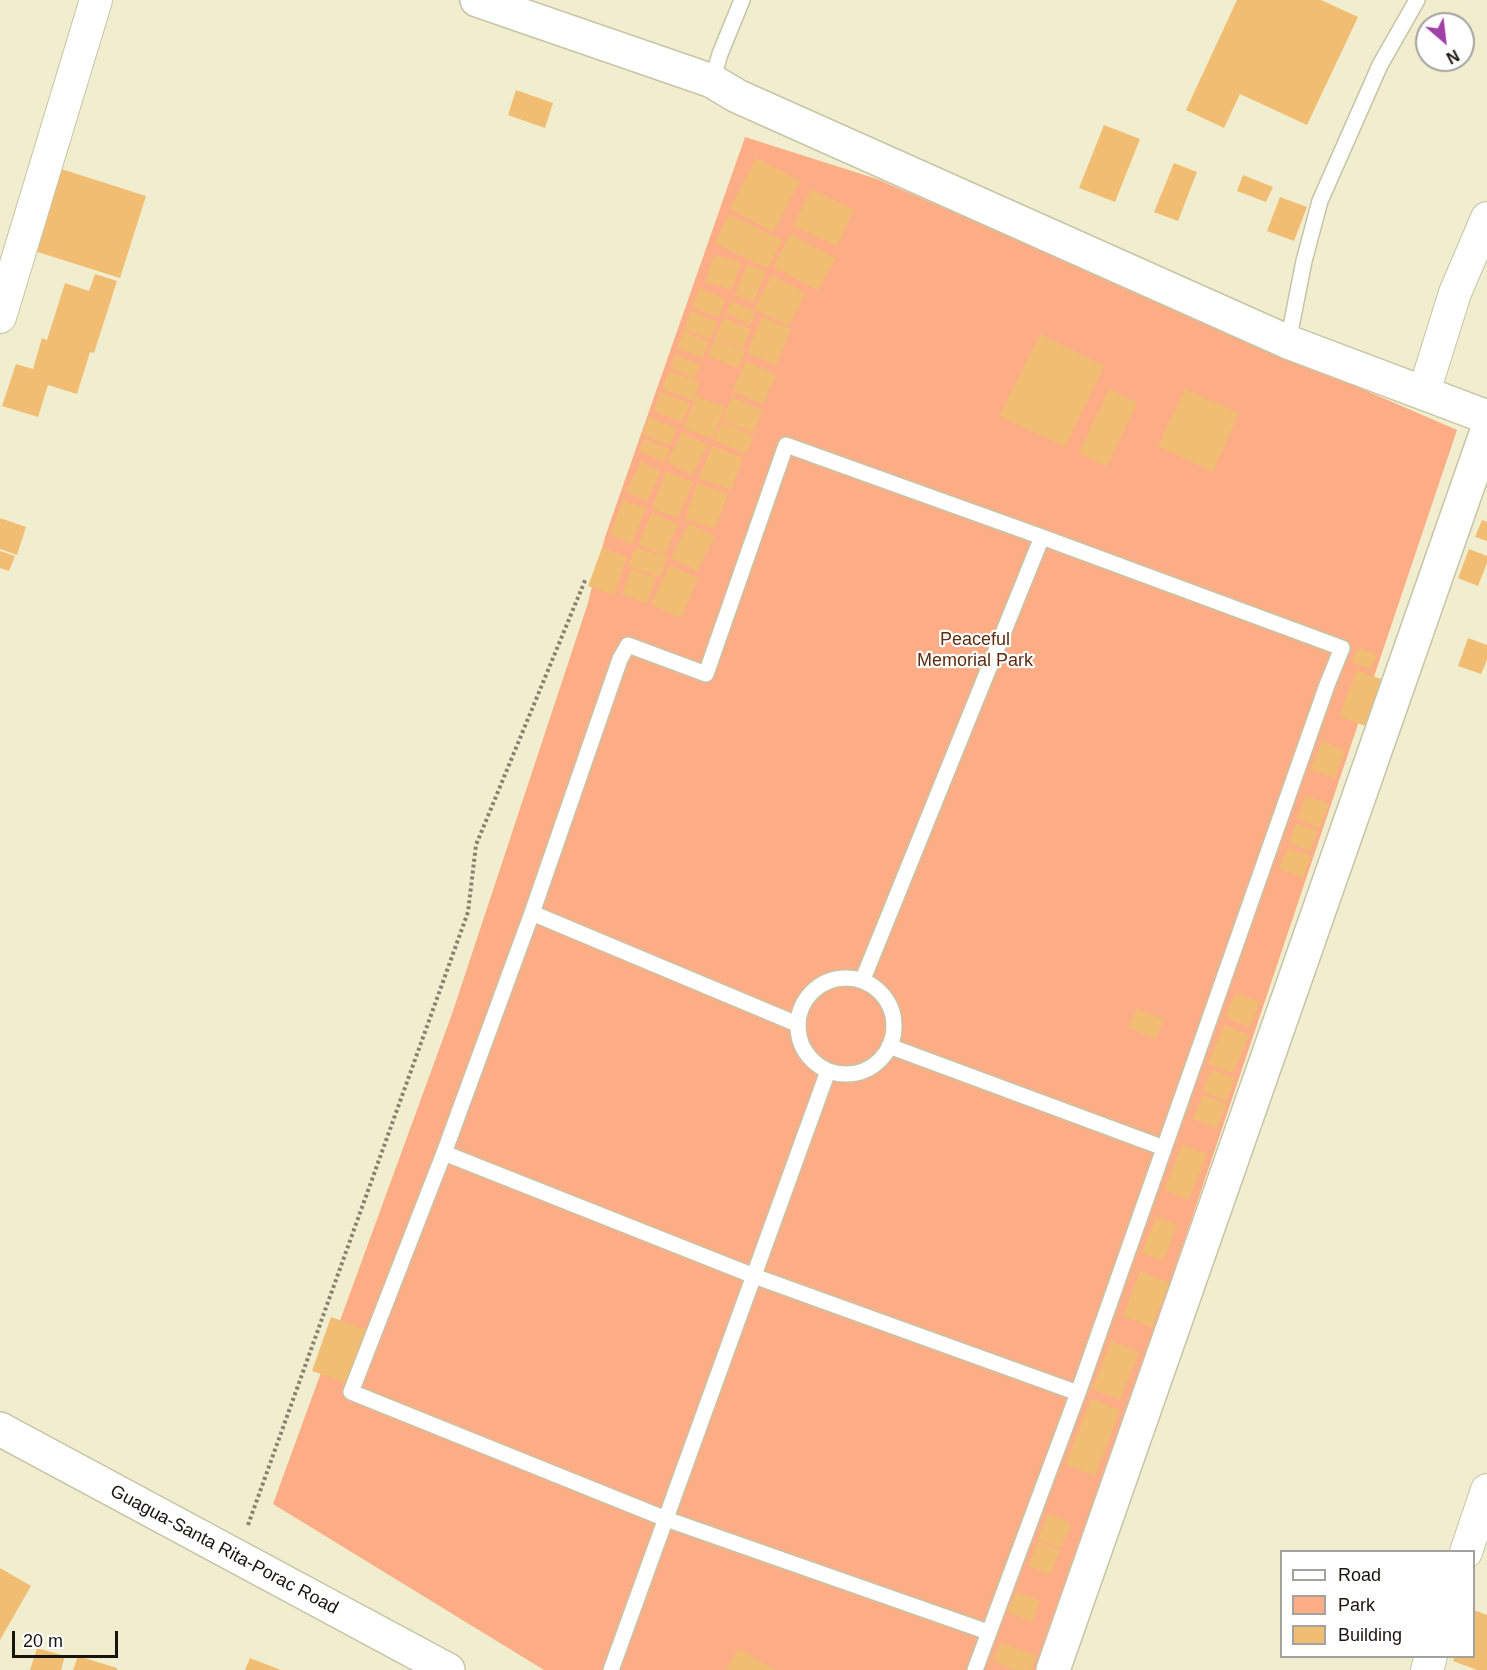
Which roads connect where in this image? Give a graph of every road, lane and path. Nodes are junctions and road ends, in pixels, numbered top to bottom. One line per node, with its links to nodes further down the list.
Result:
1 (96, 0): 7 (street)
2 (477, 0): 5 (street)
3 (742, 0): 5 (lane)
4 (1417, 0): 8 (lane)
5 (712, 81): 8 (street)
6 (1487, 218): 9 (street)
7 (0, 317)
8 (1288, 342): 9 (street)
9 (1424, 392): 10 (street)
10 (1487, 417)
11 (1487, 431): 32 (street)
12 (1042, 537): 14 (lane); 15 (lane); 19 (lane)
13 (585, 578): 27 (path)
14 (532, 913): 16 (lane); 20 (lane)
15 (863, 979): 16 (lane); 17 (lane)
16 (797, 1024): 18 (lane)
17 (889, 1046): 18 (lane); 19 (lane)
18 (828, 1071): 21 (lane)
19 (1164, 1148): 22 (lane)
20 (444, 1154): 21 (lane); 25 (lane)
21 (754, 1276): 22 (lane); 25 (lane)
22 (1078, 1393): 28 (lane)
23 (0, 1429): 27 (street, Guagua-Santa Rita-Porac Road)
24 (1487, 1490): 26 (street)
25 (666, 1519): 28 (lane); 30 (lane)
26 (1466, 1550)
27 (237, 1557): 29 (street, Guagua-Santa Rita-Porac Road)
28 (988, 1632): 31 (lane)
29 (448, 1670)
30 (611, 1670)
31 (975, 1670)
32 (1053, 1670)

